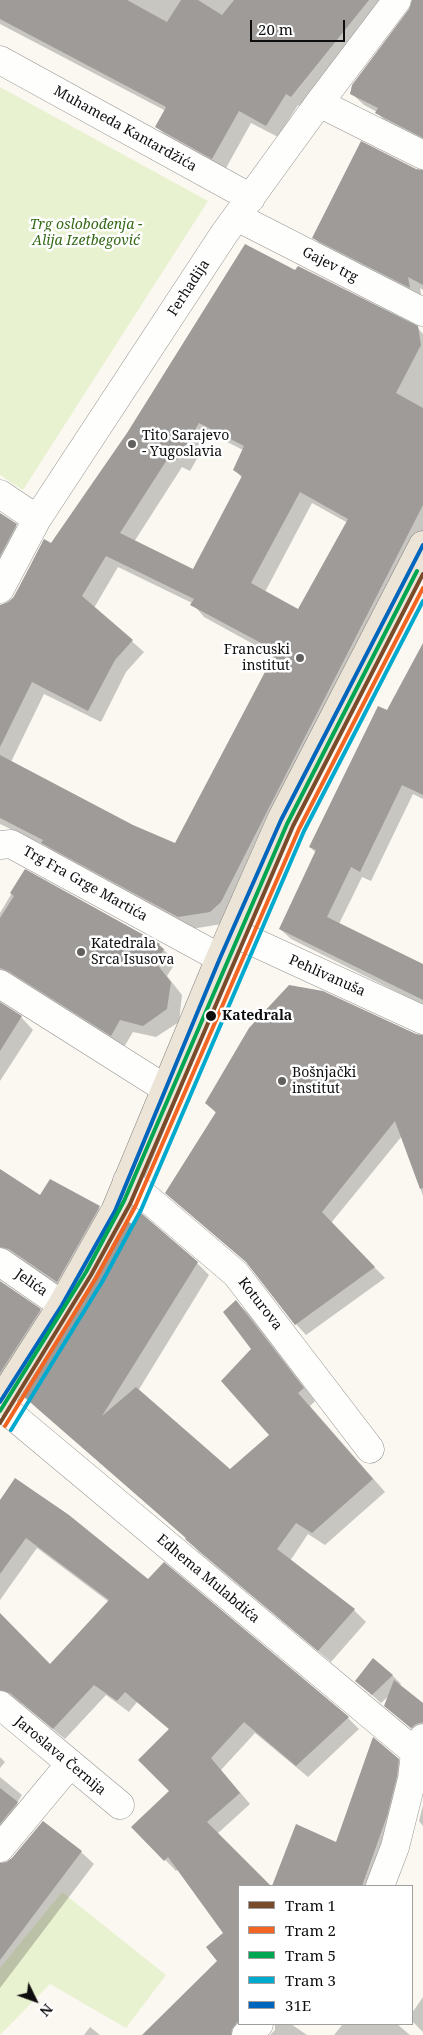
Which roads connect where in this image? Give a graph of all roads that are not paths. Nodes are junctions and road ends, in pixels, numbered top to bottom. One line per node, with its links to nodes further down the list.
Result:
1 (396, 0): 3 (street, Ferhadija)
2 (0, 60): 5 (street, Muhameda Kantardžića)
3 (319, 103): 4 (street); 5 (street, Ferhadija)
4 (423, 154)
5 (244, 207): 6 (street, Gajev trg); 8 (street, Ferhadija)
6 (423, 312)
7 (0, 494): 8 (street)
8 (37, 520): 10 (street, Ferhadija)
9 (423, 545): 12 (main road)
10 (0, 590)
11 (0, 845): 13 (street, Trg Fra Grge Martića)
12 (232, 932): 13 (main road); 15 (street, Pehlivanuša)
13 (220, 958): 16 (main road)
14 (0, 984): 16 (street)
15 (423, 1020)
16 (166, 1089): 17 (main road)
17 (127, 1181): 19 (main road); 21 (street, Koturova)
18 (0, 1262): 19 (street, Jelića)
19 (62, 1304): 20 (main road)
20 (0, 1404): 23 (street, Edhema Mulabdića)
21 (370, 1449)
22 (0, 1706): 24 (street, Jaroslava Černija)
23 (419, 1745): 27 (street)
24 (70, 1764): 25 (street, Jaroslava Černija); 26 (street)
25 (120, 1805)
26 (0, 1848)
27 (380, 1885)
28 (258, 2025): 29 (street)
29 (246, 2035)

